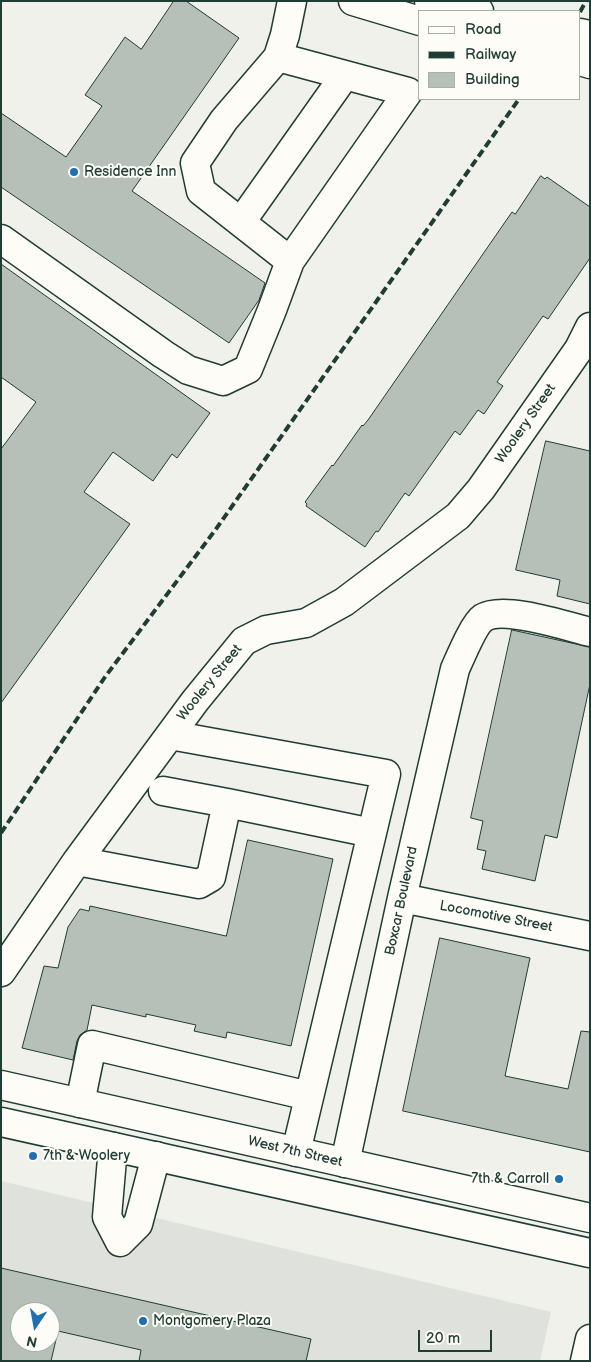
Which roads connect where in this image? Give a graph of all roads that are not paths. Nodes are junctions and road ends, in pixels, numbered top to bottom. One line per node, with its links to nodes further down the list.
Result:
1 (292, 1): 6 (main road)
2 (353, 1): 5 (main road)
3 (429, 1): 4 (main road)
4 (474, 10)
5 (418, 19)
6 (278, 57): 7 (main road); 9 (main road)
7 (344, 75): 8 (main road); 9 (main road)
8 (414, 84): 11 (main road)
9 (241, 222): 11 (main road)
10 (1, 239): 11 (main road)
11 (290, 261)
12 (590, 327): 14 (main road, Woolery Street)
13 (590, 632): 19 (main road, Boxcar Boulevard)
14 (170, 735): 17 (main road); 18 (main road, Woolery Street)
15 (163, 791): 16 (main road)
16 (228, 803): 17 (main road); 18 (main road)
17 (372, 833): 23 (main road)
18 (77, 861): 21 (main road, Woolery Street)
19 (402, 898): 20 (main road, Locomotive Street); 29 (main road, Boxcar Boulevard)
20 (590, 936)
21 (1, 972)
22 (1, 1085): 24 (main road, West 7th Street)
23 (308, 1096): 24 (main road); 27 (main road)
24 (80, 1103): 27 (main road, West 7th Street)
25 (1, 1122): 26 (main road)
26 (113, 1147): 28 (main road); 28 (main road)
27 (296, 1152): 29 (main road, West 7th Street)
28 (156, 1156): 31 (main road)
29 (345, 1163): 30 (main road, West 7th Street)
30 (590, 1218)
31 (590, 1253)
32 (590, 1339): 33 (main road)
33 (585, 1361)

